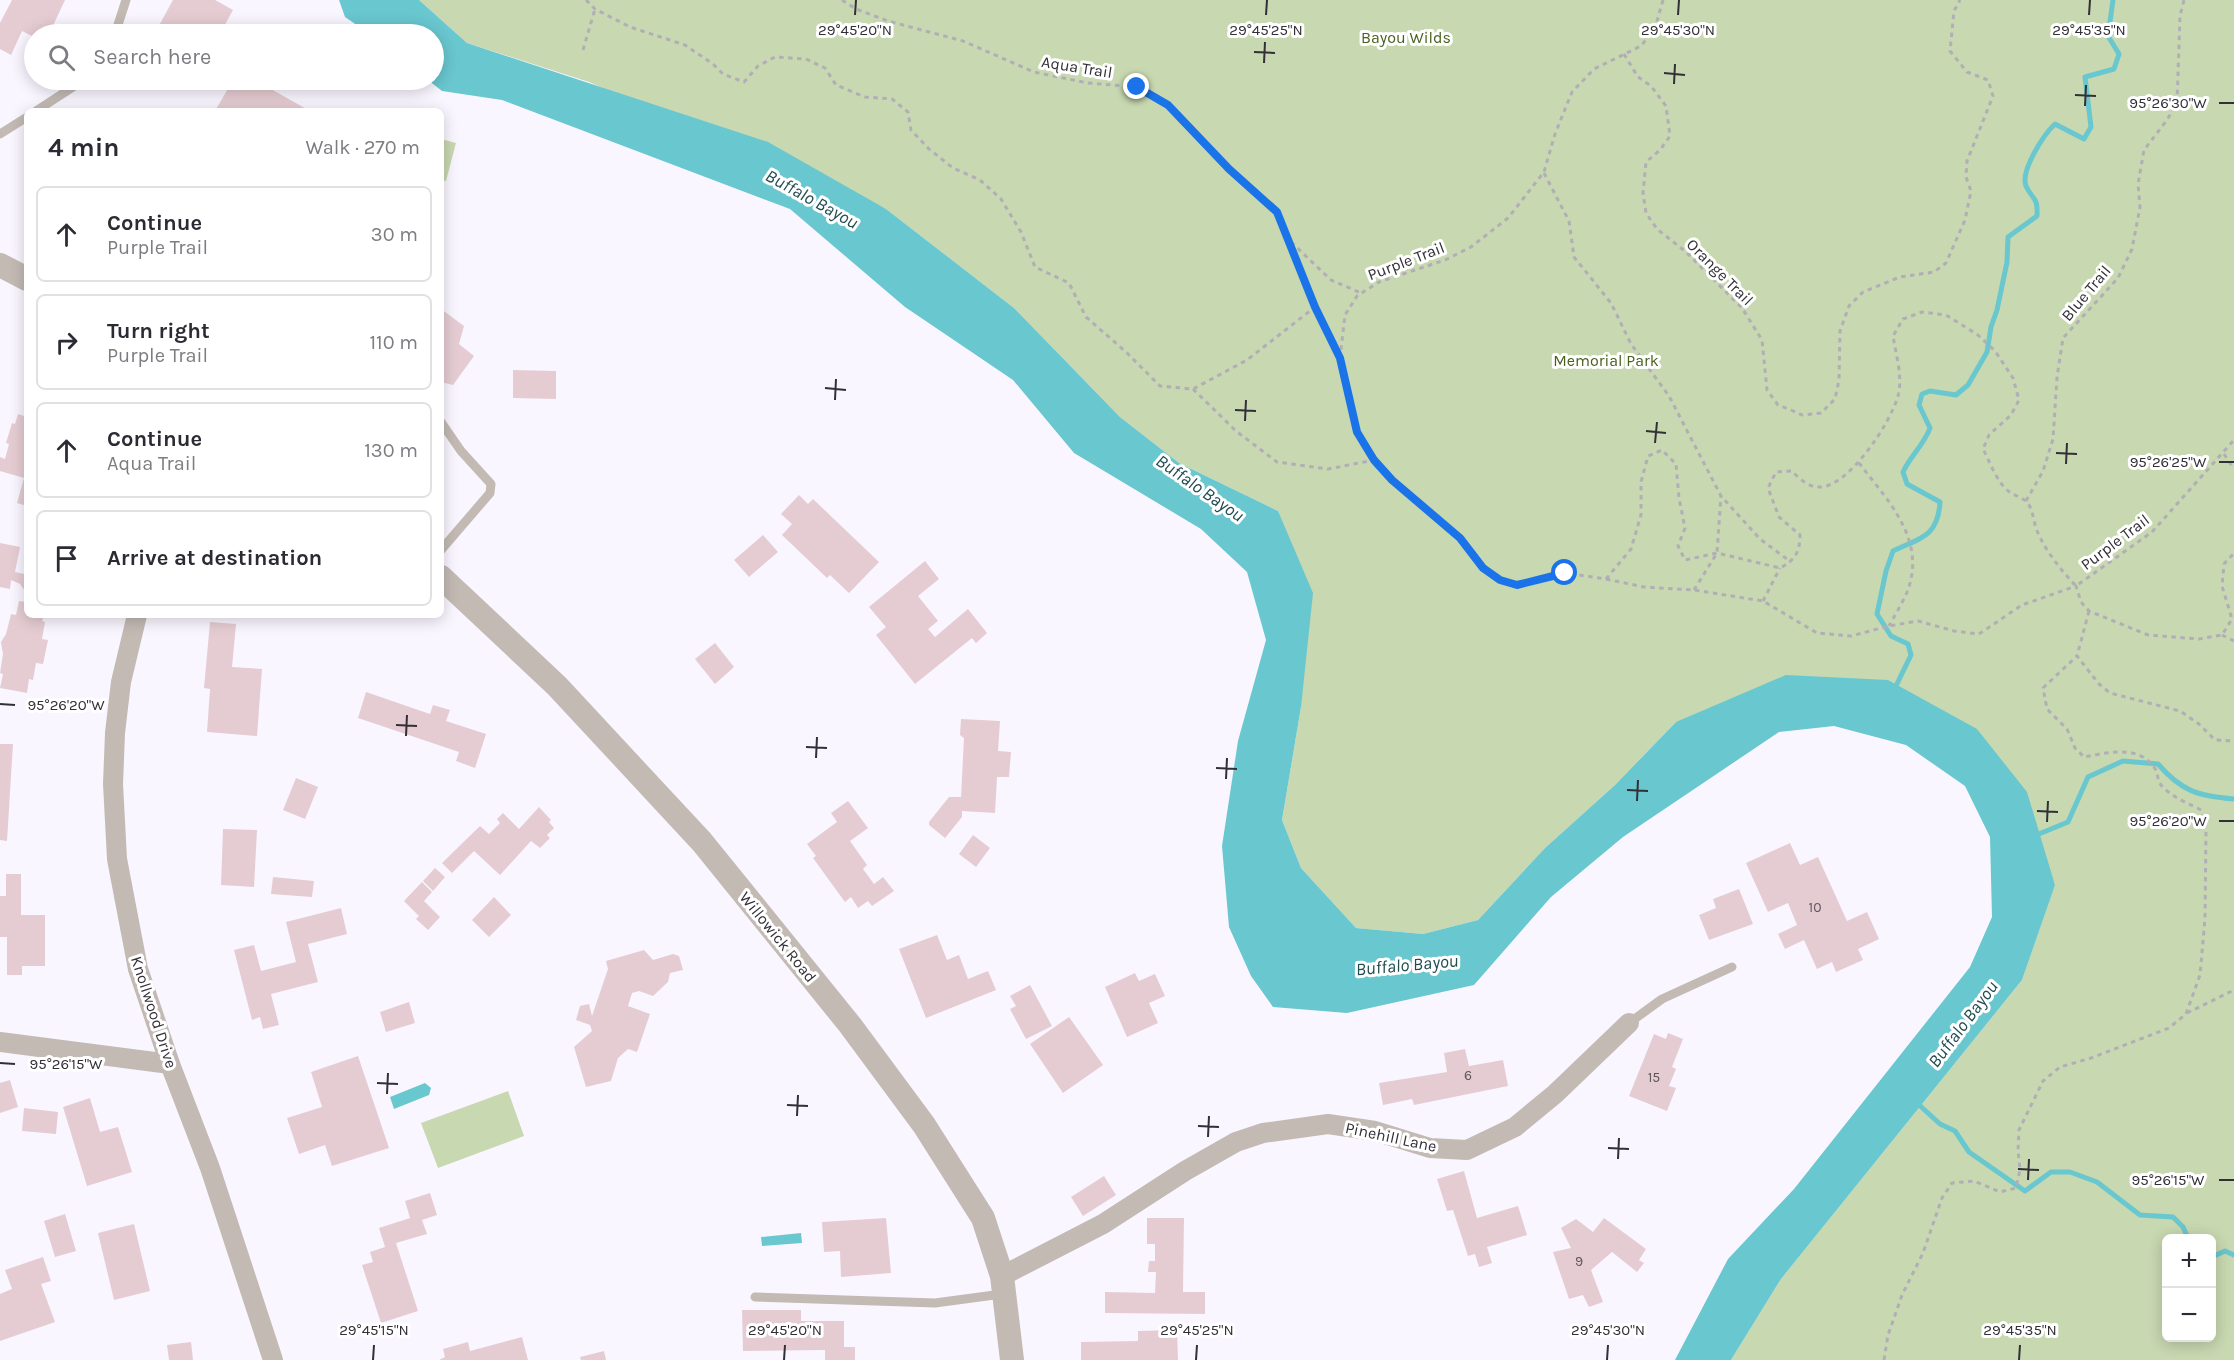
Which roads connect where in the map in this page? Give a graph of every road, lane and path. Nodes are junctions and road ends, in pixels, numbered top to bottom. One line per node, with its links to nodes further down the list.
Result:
1 (126, 0): 8 (lane)
2 (585, 0): 7 (path)
3 (842, 0): 16 (path, Aqua Trail)
4 (1663, 0): 10 (path, Purple Trail)
5 (1960, 0): 10 (path, Orange Trail)
6 (2184, 0): 30 (path, Blue Trail)
7 (595, 9): 9 (path); 22 (path)
8 (118, 24)
9 (583, 50)
10 (1624, 54): 15 (path, Purple Trail)
11 (68, 90): 12 (lane)
12 (41, 108)
13 (24, 119): 14 (lane)
14 (0, 135)
15 (1544, 172): 19 (path, Purple Trail); 29 (path)
16 (1290, 241): 19 (path, Aqua Trail); 20 (path, Aqua Trail)
17 (0, 265): 18 (street)
18 (24, 277)
19 (1361, 293): 21 (path, Purple Trail)
20 (1315, 307): 21 (path, Aqua Trail); 22 (path)
21 (1340, 358): 26 (path, Purple Trail)
22 (1193, 389): 26 (path)
23 (444, 426): 31 (lane)
24 (2234, 440): 25 (path, Purple Trail)
25 (2224, 454): 28 (path); 38 (path, Purple Trail)
26 (1374, 460): 36 (path, Purple Trail)
27 (1858, 462): 30 (path); 34 (path); 43 (path)
28 (2234, 469)
29 (1721, 496): 32 (path); 34 (path)
30 (2026, 501): 38 (path, Purple Trail)
31 (444, 547)
32 (1717, 552): 35 (path); 36 (path); 39 (path)
33 (2234, 553): 44 (path)
34 (1791, 562): 35 (path)
35 (1780, 568): 40 (path)
36 (1606, 579): 39 (path, Purple Trail)
37 (444, 580): 54 (street, Willowick Road)
38 (2076, 586): 41 (path); 43 (path)
39 (1694, 590): 40 (path, Purple Trail)
40 (1763, 601): 43 (path)
41 (2089, 611): 44 (path); 46 (path)
42 (136, 618): 53 (street, Knollwood Drive)
43 (1889, 626)
44 (2222, 635): 45 (path)
45 (2234, 640)
46 (2077, 656): 47 (path); 50 (path)
47 (2234, 741)
48 (1732, 967): 51 (lane)
49 (2234, 990): 50 (path)
50 (2186, 1014): 58 (path)
51 (1629, 1023): 54 (street, Pinehill Lane)
52 (0, 1042): 53 (street)
53 (170, 1064): 56 (street, Knollwood Drive)
54 (1003, 1285): 55 (lane); 57 (street, Willowick Road)
55 (755, 1297)
56 (273, 1360)
57 (1012, 1360)
58 (1884, 1360)

